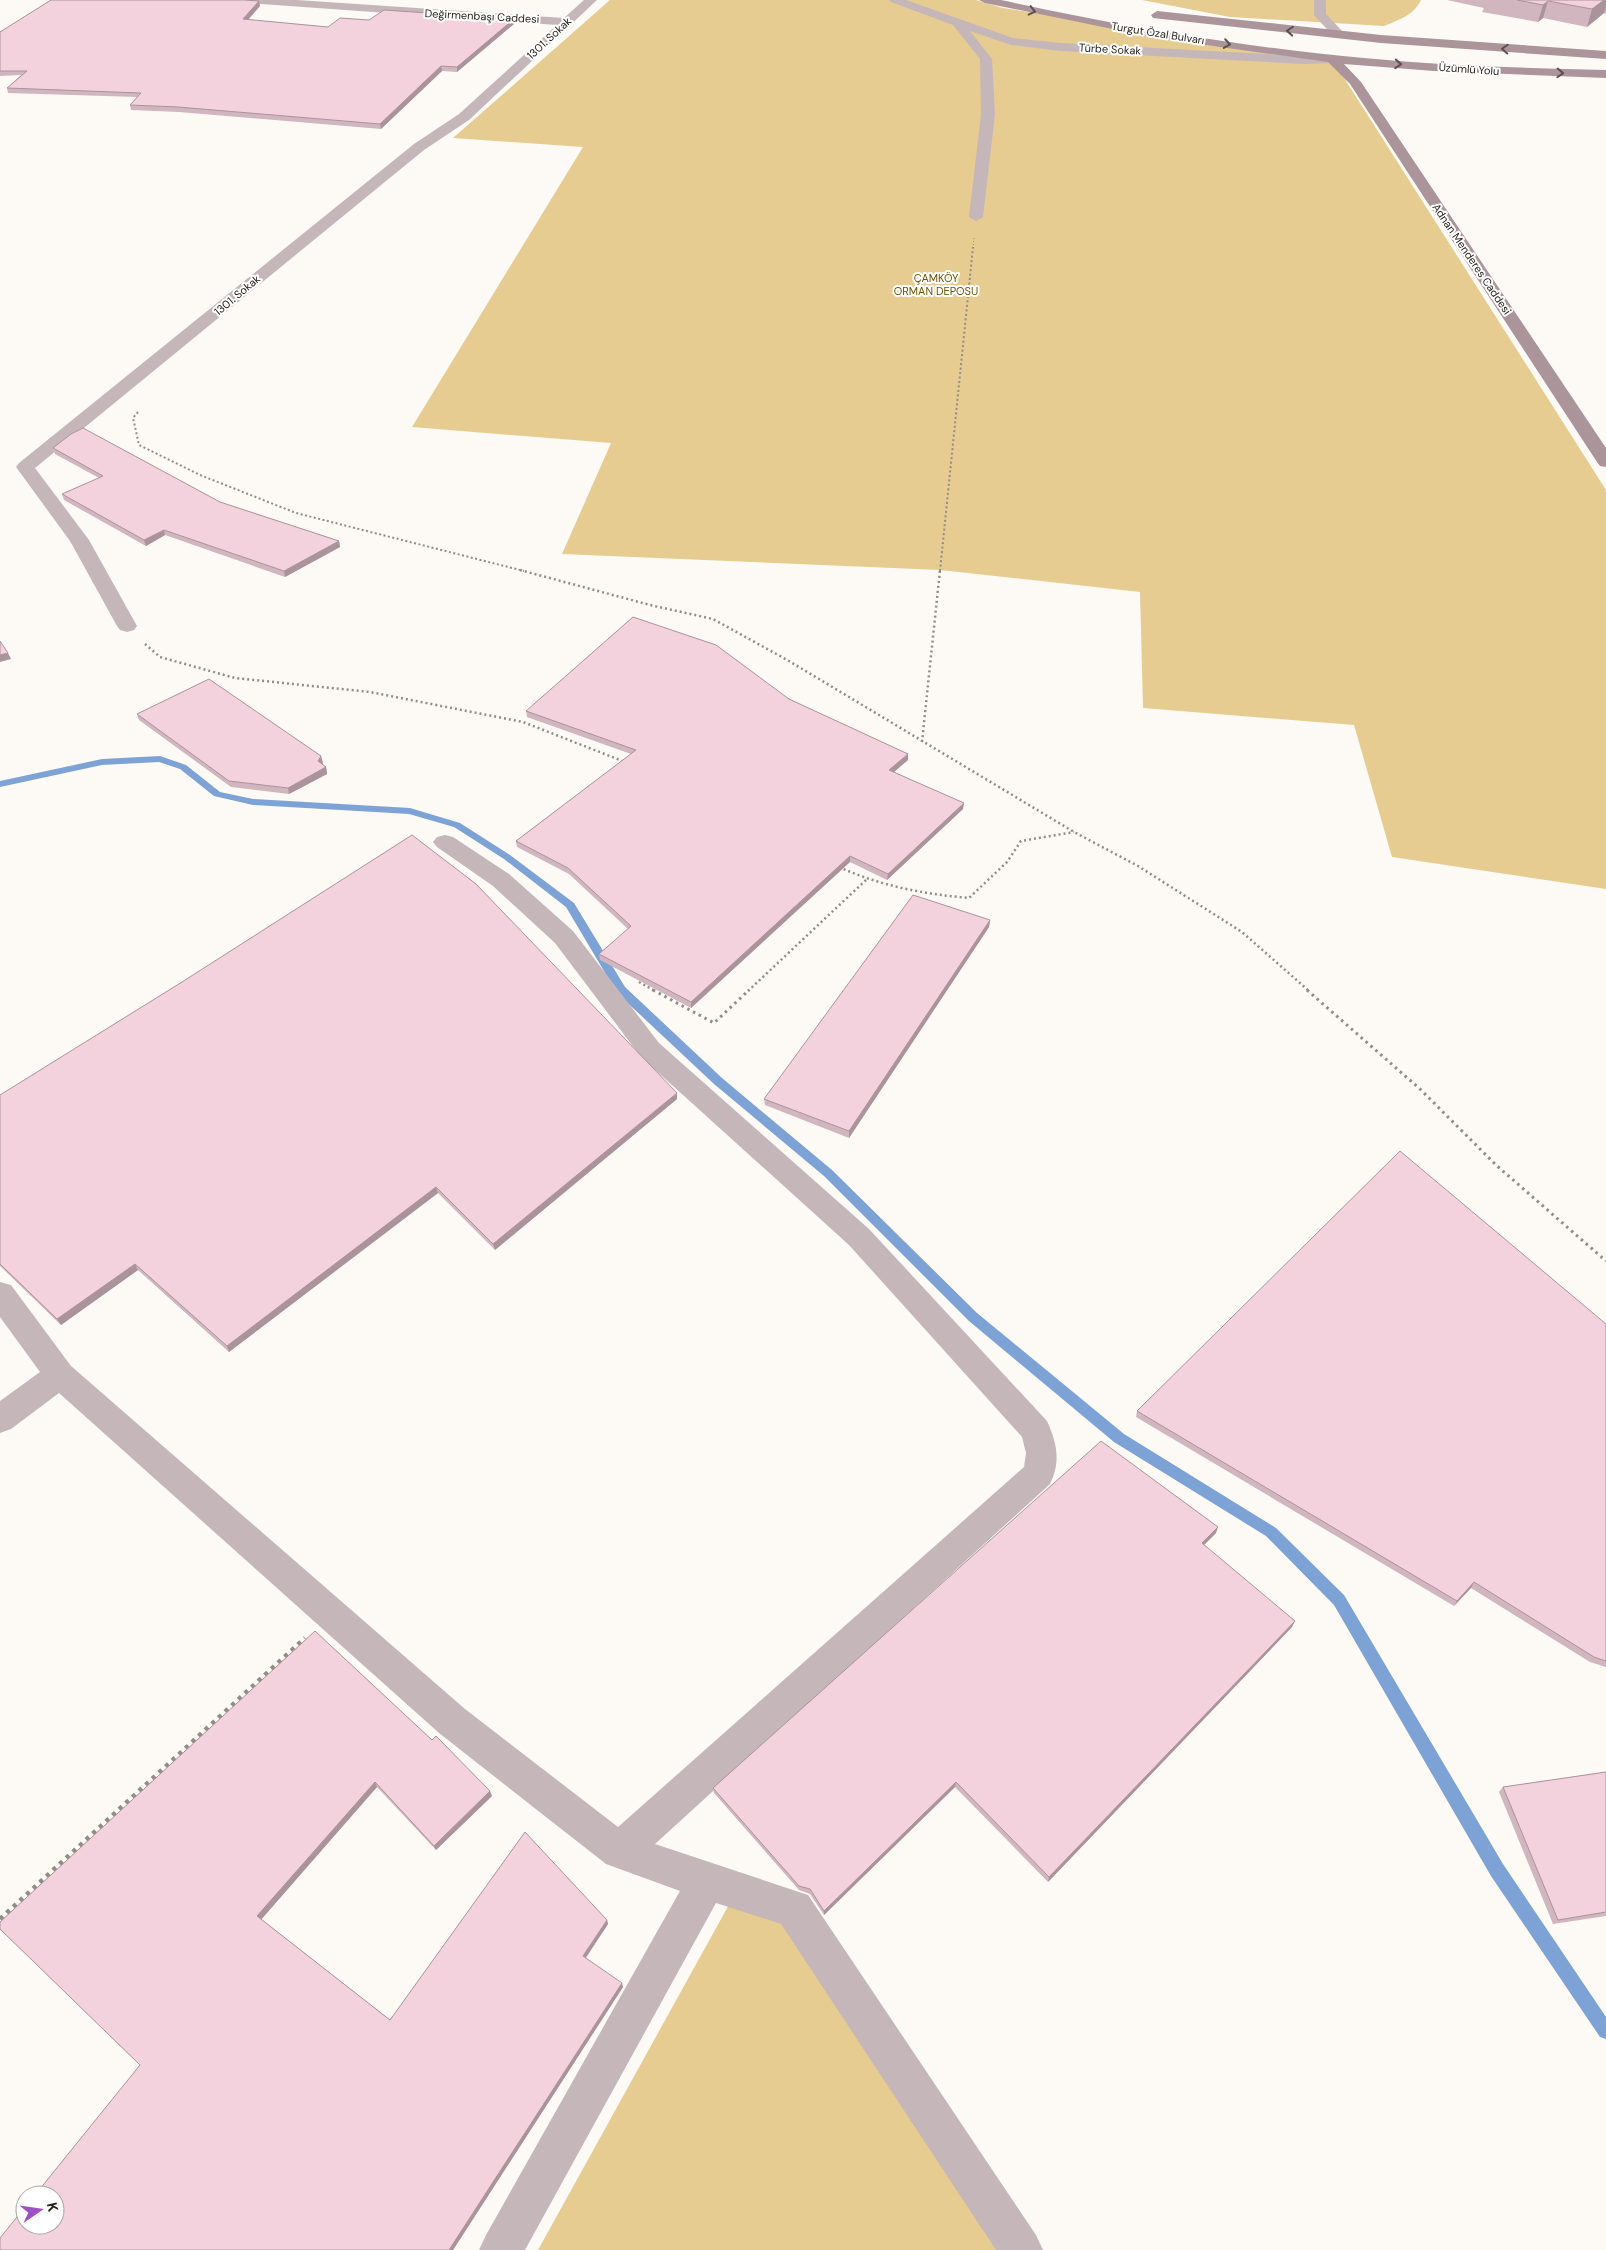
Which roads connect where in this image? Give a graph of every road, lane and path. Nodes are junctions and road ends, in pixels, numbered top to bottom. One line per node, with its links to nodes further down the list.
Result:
1 (246, 0): 7 (street, Değirmenbaşı Caddesi)
2 (591, 0): 7 (street, 1301. Sokak)
3 (896, 0): 8 (street, Türbe Sokak)
4 (985, 0): 11 (main road, Turgut Özal Bulvarı, one-way to 11)
5 (1320, 0): 9 (street)
6 (1149, 14): 9 (main road, one-way to 6)
7 (568, 22): 16 (street, 1301. Sokak)
8 (958, 23): 11 (street, Türbe Sokak); 13 (street)
9 (1344, 36): 10 (main road, Üzümlü Yolu, one-way to 9); 11 (main road); 11 (main road)
10 (1606, 55)
11 (1339, 60): 12 (main road, Üzümlü Yolu, one-way to 12); 15 (main road, Adnan Menderes Caddesi)
12 (1606, 74)
13 (976, 217): 17 (path)
14 (139, 411): 17 (path)
15 (1606, 462)
16 (127, 626): 18 (path)
17 (922, 742): 19 (path)
18 (627, 763)
19 (1074, 832): 22 (path); 24 (path)
20 (445, 842): 23 (street)
21 (839, 867): 22 (path)
22 (866, 880): 23 (path)
23 (606, 992): 29 (street)
24 (1606, 1261)
25 (0, 1294): 26 (street)
26 (60, 1375): 27 (street); 28 (street)
27 (0, 1419)
28 (332, 1613): 29 (street); 31 (path)
29 (619, 1850): 30 (street)
30 (707, 1881): 32 (street); 33 (street)
31 (0, 1919)
32 (501, 2250)
33 (1021, 2250)

